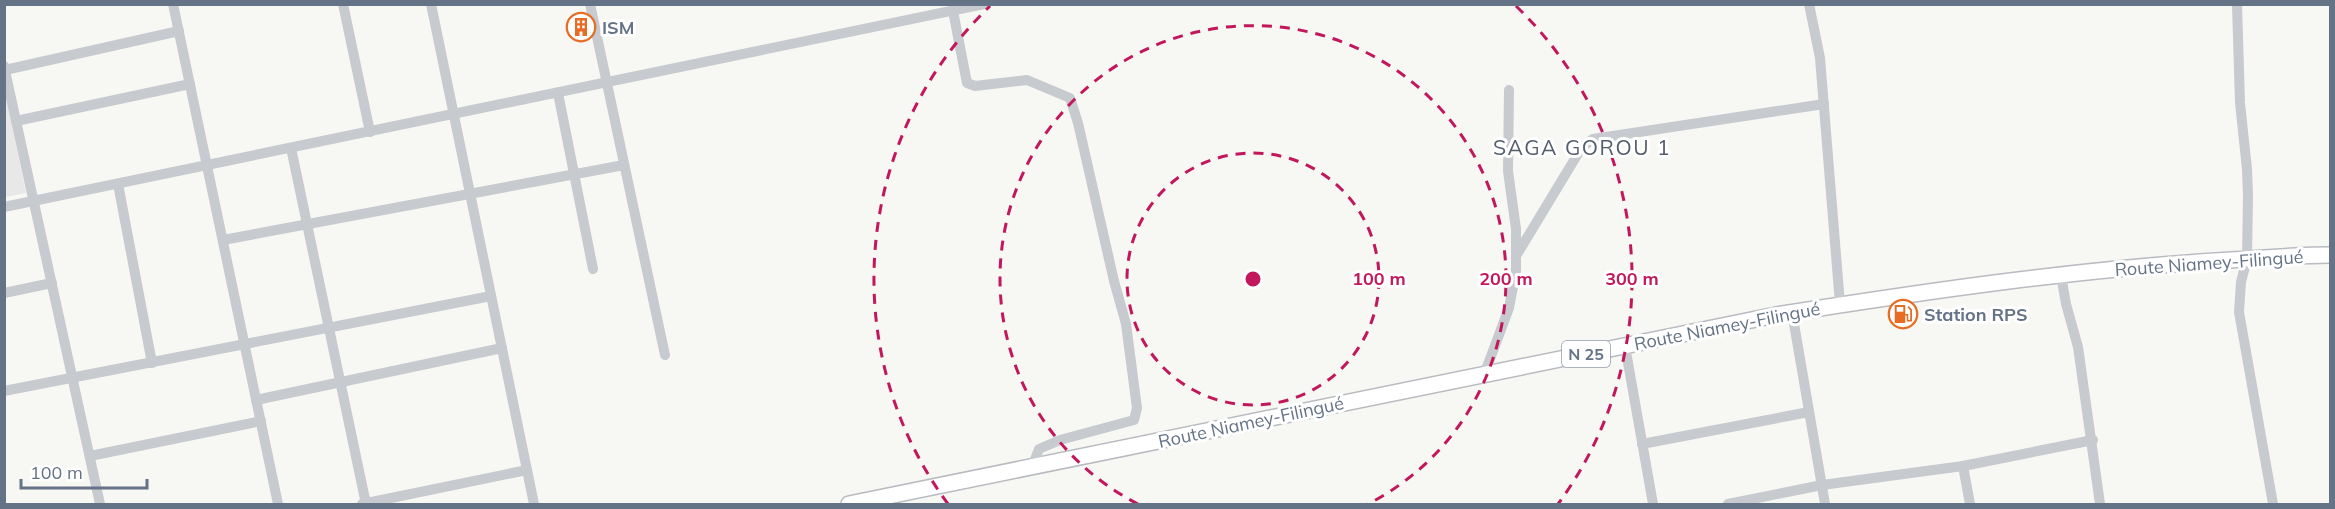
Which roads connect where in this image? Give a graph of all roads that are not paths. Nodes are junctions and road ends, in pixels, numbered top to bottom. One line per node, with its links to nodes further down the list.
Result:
1 (173, 4): 9 (street)
2 (343, 4): 18 (street)
3 (431, 4): 16 (street)
4 (590, 4): 11 (street)
5 (984, 4): 8 (street)
6 (1809, 4): 15 (street)
7 (2237, 4): 31 (street)
8 (953, 11): 11 (street); 56 (street)
9 (179, 31): 10 (street); 12 (street)
10 (5, 71): 17 (street)
11 (607, 83): 14 (street); 20 (street)
12 (190, 84): 17 (street); 21 (street)
13 (1509, 90): 30 (street)
14 (558, 93): 16 (street); 22 (street)
15 (1824, 104): 30 (street); 37 (street)
16 (454, 114): 18 (street); 24 (street)
17 (16, 120): 25 (street)
18 (370, 132): 19 (street)
19 (291, 148): 21 (street); 27 (street)
20 (624, 165): 22 (street); 43 (street)
21 (207, 166): 23 (street); 28 (street)
22 (574, 174): 24 (street); 32 (street)
23 (117, 184): 25 (street); 44 (street)
24 (470, 194): 27 (street); 36 (street)
25 (34, 201): 26 (street); 34 (street)
26 (4, 207)
27 (308, 224): 28 (street); 39 (street)
28 (223, 240): 40 (street)
29 (2331, 255): 31 (main road, Route Niamey-Filingué / N 25)
30 (1516, 256): 45 (street)
31 (2247, 259): 33 (main road, Route Niamey-Filingué / N 25); 69 (street)
32 (593, 269)
33 (2061, 275): 37 (main road, Route Niamey-Filingué / N 25); 52 (street)
34 (52, 283): 35 (street); 46 (street)
35 (4, 293)
36 (491, 297): 39 (street); 42 (street)
37 (1839, 304): 38 (main road, Route Niamey-Filingué / N 25)
38 (1792, 312): 41 (main road, Route Niamey-Filingué / N 25); 50 (street)
39 (329, 328): 40 (street); 47 (street)
40 (245, 345): 44 (street); 49 (street)
41 (1625, 345): 45 (main road, Route Niamey-Filingué / N 25); 53 (street)
42 (502, 348): 47 (street); 57 (street)
43 (665, 355)
44 (152, 363): 46 (street)
45 (1484, 375): 56 (main road, Route Niamey-Filingué / N 25)
46 (73, 378): 48 (street); 54 (street)
47 (341, 382): 49 (street); 61 (street)
48 (4, 392)
49 (256, 400): 51 (street)
50 (1809, 412): 53 (street); 58 (street)
51 (261, 421): 54 (street); 60 (street)
52 (2093, 440): 55 (street); 68 (street)
53 (1642, 444): 64 (street)
54 (90, 456): 59 (street)
55 (1963, 466): 58 (street); 67 (street)
56 (1032, 467): 63 (main road, Route Niamey-Filingué / N 25)
57 (527, 470): 61 (street); 62 (street)
58 (1822, 485): 65 (street); 66 (street)
59 (100, 504)
60 (278, 504)
61 (364, 504)
62 (534, 504)
63 (849, 504)
64 (1653, 504)
65 (1728, 504)
66 (1826, 504)
67 (1970, 504)
68 (2100, 504)
69 (2273, 504)

